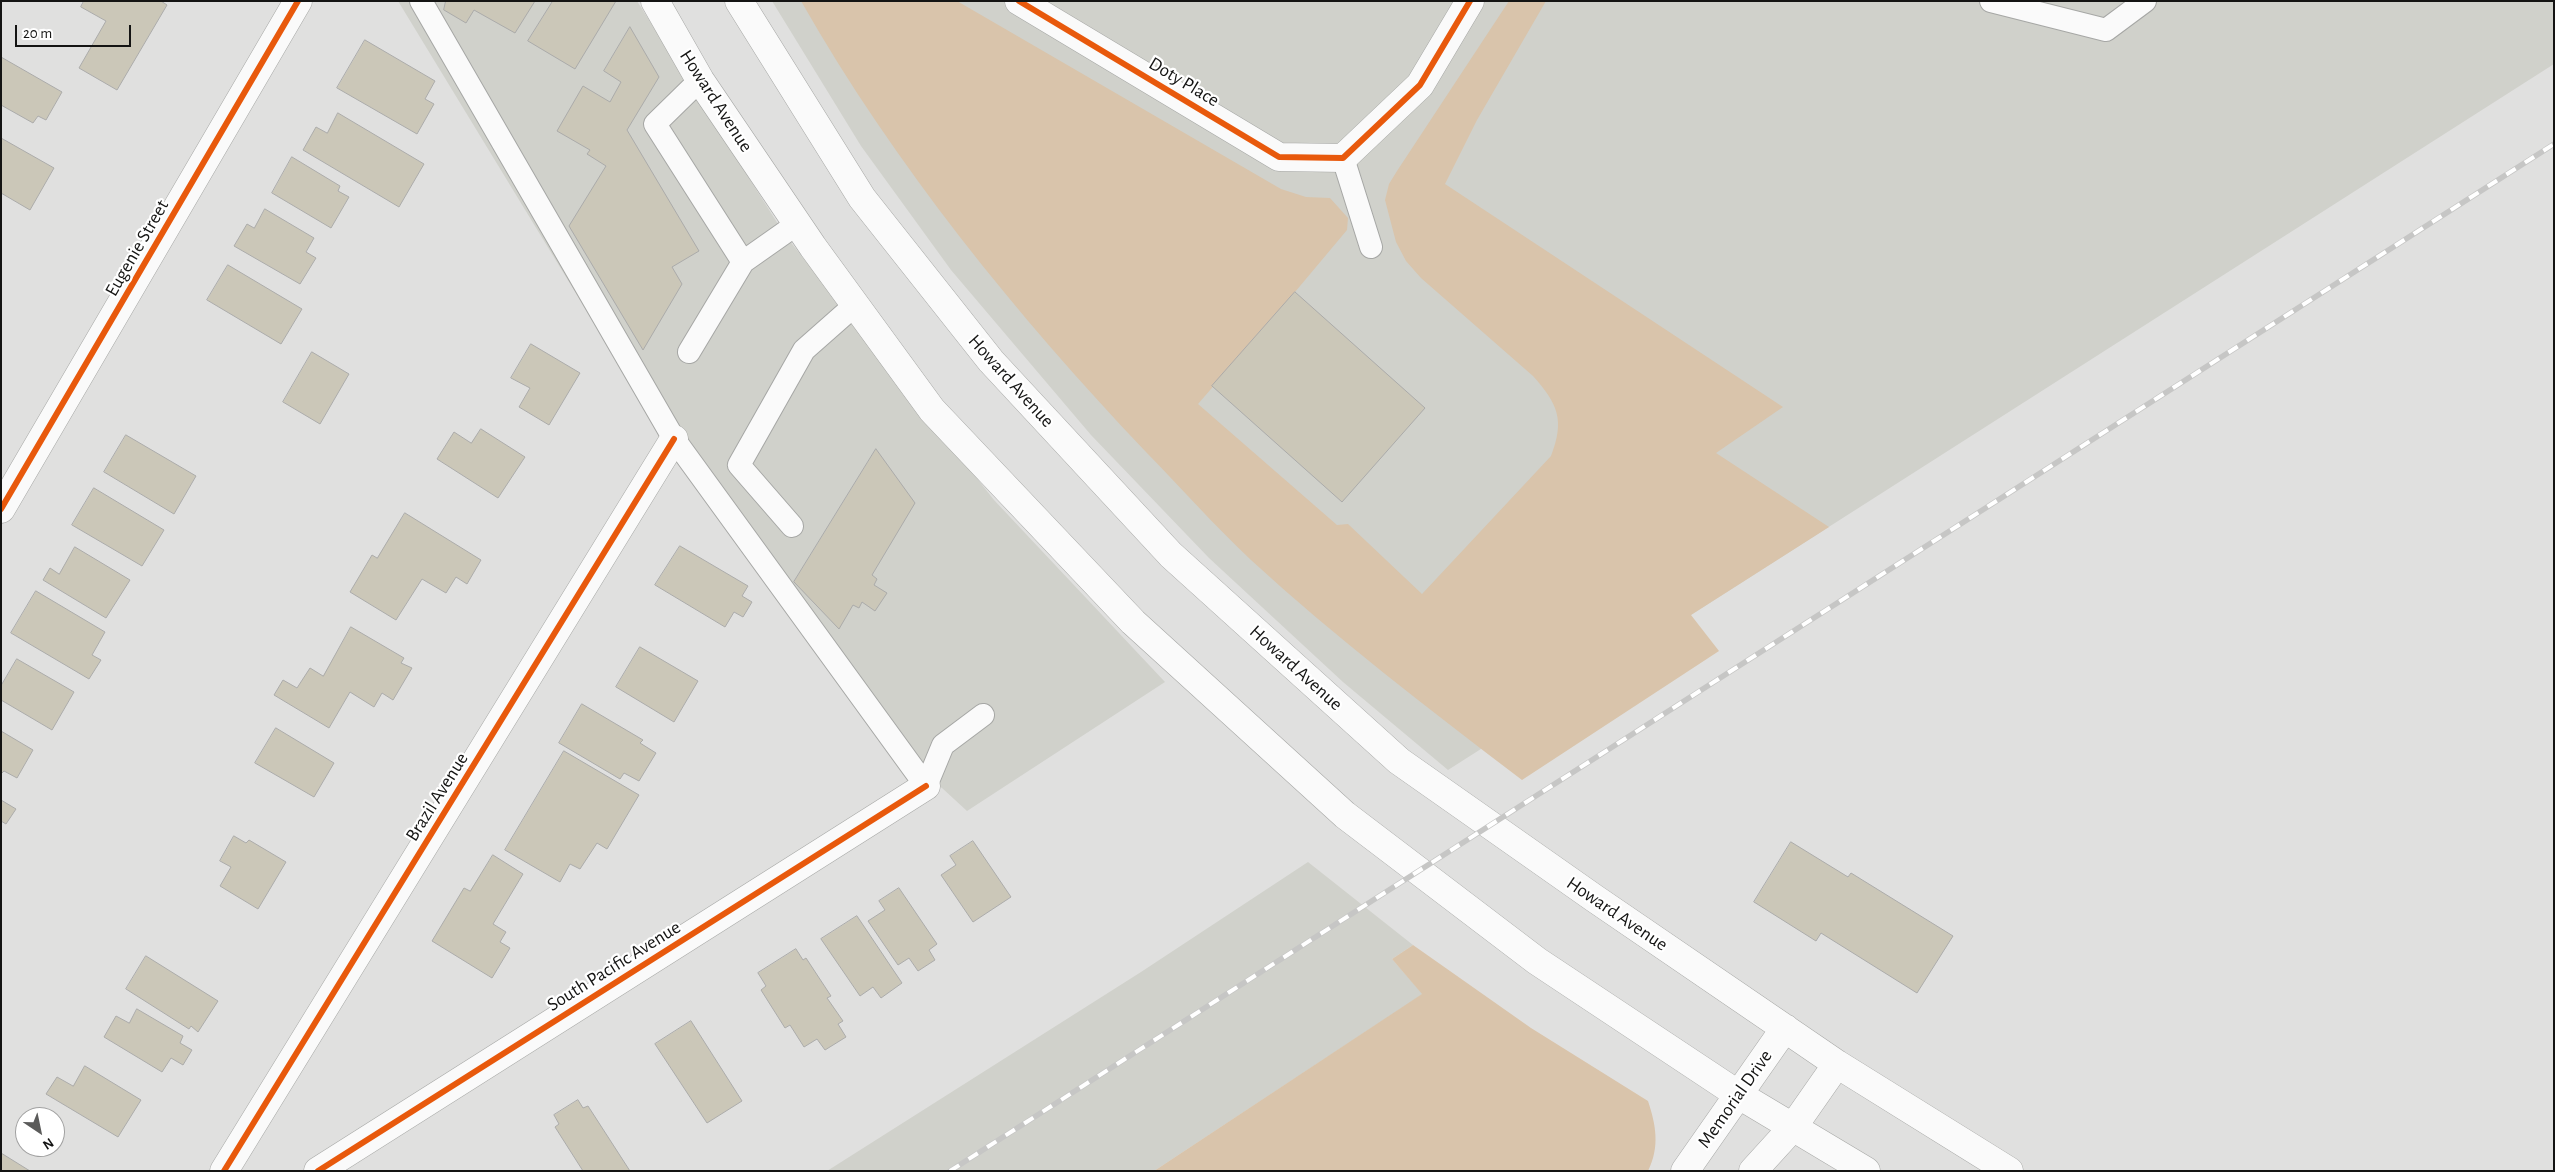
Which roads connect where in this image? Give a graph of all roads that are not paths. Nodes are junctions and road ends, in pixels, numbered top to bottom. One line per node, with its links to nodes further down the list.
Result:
1 (298, 1): 17 (main road, Eugenie Street)
2 (421, 1): 16 (lane)
3 (655, 1): 9 (main road, Howard Avenue)
4 (739, 1): 21 (main road, Howard Avenue)
5 (1019, 1): 10 (main road, Doty Place)
6 (1470, 1): 10 (main road)
7 (1992, 1): 8 (lane)
8 (2145, 1)
9 (700, 80): 11 (main road, Howard Avenue); 13 (lane)
10 (1343, 158): 12 (lane)
11 (797, 224): 13 (lane); 14 (main road, Howard Avenue)
12 (1371, 247)
13 (743, 262): 15 (lane)
14 (855, 304): 18 (lane); 23 (main road, Howard Avenue)
15 (689, 352)
16 (674, 440): 20 (lane); 25 (main road, Brazil Avenue)
17 (1, 509)
18 (792, 526)
19 (983, 715): 20 (lane)
20 (926, 786): 26 (main road, South Pacific Avenue)
21 (1785, 1028): 22 (main road, Howard Avenue); 23 (main road, Memorial Drive)
22 (1837, 1064): 24 (main road); 30 (main road, Howard Avenue)
23 (1739, 1096): 24 (main road, Howard Avenue); 27 (main road, Memorial Drive)
24 (1792, 1127): 28 (main road); 29 (main road, Howard Avenue)
25 (224, 1171)
26 (318, 1171)
27 (1685, 1171)
28 (1753, 1171)
29 (1866, 1171)
30 (2009, 1171)

